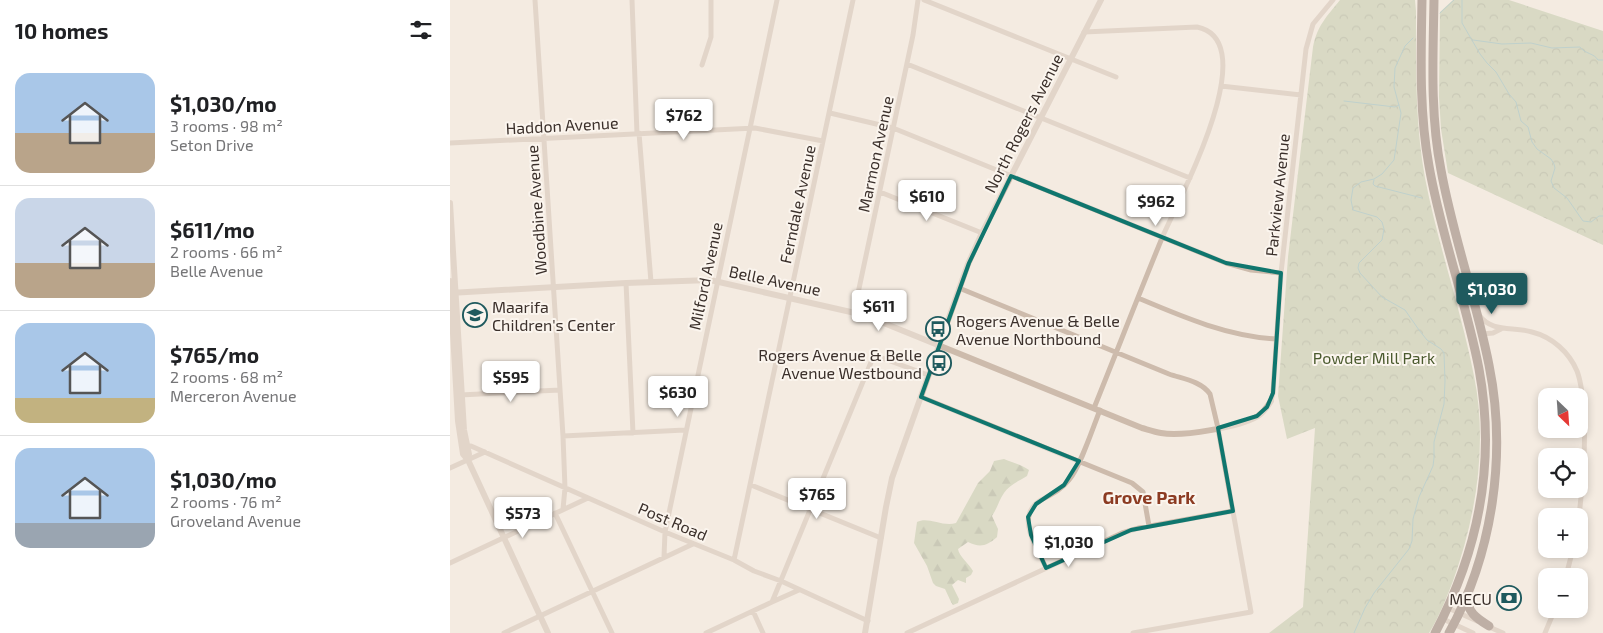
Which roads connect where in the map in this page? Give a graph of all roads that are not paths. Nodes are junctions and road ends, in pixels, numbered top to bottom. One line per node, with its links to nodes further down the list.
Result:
1 (535, 0): 24 (street, Woodbine Avenue)
2 (632, 0): 23 (street)
3 (711, 0): 15 (street)
4 (777, 0): 21 (street, Milford Avenue)
5 (853, 0): 19 (street, Ferndale Avenue)
6 (918, 0): 14 (street, Marmon Avenue)
7 (924, 0): 13 (street)
8 (1101, 0): 12 (street, North Rogers Avenue)
9 (1333, 0): 18 (street, Parkview Avenue)
10 (1420, 0): 46 (main road)
11 (1434, 1): 43 (main road)
12 (1084, 32): 13 (street, North Rogers Avenue); 17 (street)
13 (1071, 60): 16 (street); 20 (street, North Rogers Avenue)
14 (907, 64): 20 (street); 22 (street, Marmon Avenue)
15 (702, 65)
16 (1116, 78)
17 (1221, 86): 18 (street); 28 (street)
18 (1301, 95): 33 (street, Parkview Avenue)
19 (830, 113): 22 (street); 25 (street, Ferndale Avenue)
20 (1041, 118): 27 (street, North Rogers Avenue); 28 (street)
21 (749, 128): 23 (street, Haddon Avenue); 25 (street, Haddon Avenue); 36 (street, Milford Avenue)
22 (893, 128): 27 (street); 29 (street, Marmon Avenue)
23 (638, 134): 24 (street, Haddon Avenue); 35 (street)
24 (544, 138): 26 (street, Haddon Avenue); 38 (street, Woodbine Avenue)
25 (823, 141): 41 (street, Ferndale Avenue)
26 (450, 143)
27 (1011, 176): 31 (street, North Rogers Avenue); 32 (street)
28 (1190, 178): 32 (street)
29 (880, 192): 31 (street); 44 (street, Marmon Avenue)
30 (450, 203): 40 (street)
31 (982, 233): 39 (street, North Rogers Avenue)
32 (1162, 238): 33 (street); 42 (street)
33 (1281, 273): 48 (street, Parkview Avenue)
34 (450, 280): 40 (street)
35 (651, 282): 36 (street, Belle Avenue); 37 (street, Belle Avenue)
36 (717, 282): 41 (street, Belle Avenue); 58 (street, Milford Avenue)
37 (626, 283): 38 (street, Belle Avenue); 59 (street)
38 (553, 287): 40 (street, Belle Avenue); 52 (street, Woodbine Avenue)
39 (959, 288): 49 (street, North Rogers Avenue); 50 (street)
40 (452, 292): 53 (street)
41 (790, 298): 44 (street, Belle Avenue); 66 (street, Ferndale Avenue)
42 (1138, 298): 48 (street); 50 (street)
43 (1476, 310): 45 (street); 47 (main road)
44 (854, 312): 49 (street, Belle Avenue)
45 (1501, 329): 47 (street); 69 (street)
46 (1470, 332): 47 (main road); 88 (main road)
47 (1482, 334): 86 (main road)
48 (1276, 339): 55 (street, Parkview Avenue)
49 (939, 345): 51 (street, North Rogers Avenue); 56 (street, Belle Avenue)
50 (1117, 353): 56 (street); 57 (street)
51 (928, 375): 54 (street, North Rogers Avenue); 71 (street)
52 (560, 390): 53 (street); 60 (street, Woodbine Avenue)
53 (460, 395): 61 (street); 63 (street)
54 (920, 397): 64 (street); 77 (street, North Rogers Avenue)
55 (1271, 401): 57 (street, Belle Avenue)
56 (1097, 409): 57 (street, Belle Avenue); 64 (street)
57 (1218, 428): 72 (street)
58 (685, 430): 59 (street); 75 (street, Milford Avenue)
59 (633, 433): 60 (street)
60 (563, 436): 67 (street, Woodbine Avenue)
61 (467, 447): 62 (street, Post Road); 63 (street)
62 (485, 452): 63 (street); 67 (street, Post Road)
63 (468, 460): 65 (street); 76 (street)
64 (1079, 462): 74 (street); 82 (street)
65 (450, 468)
66 (751, 485): 71 (street); 80 (street, Ferndale Avenue)
67 (565, 488): 68 (street, Post Road); 70 (street, Woodbine Avenue)
68 (588, 498): 70 (street); 75 (street, Post Road)
69 (1580, 508)
70 (563, 509): 73 (street)
71 (811, 509): 77 (street); 83 (street)
72 (1233, 511): 74 (street); 97 (street)
73 (555, 513): 76 (street); 85 (street)
74 (1149, 526): 82 (street)
75 (665, 532): 78 (street, Post Road); 79 (street, Milford Avenue)
76 (504, 538): 81 (street); 91 (street)
77 (881, 538): 94 (street, North Rogers Avenue)
78 (694, 544): 79 (street); 80 (street, Post Road)
79 (664, 557): 85 (street)
80 (734, 560): 83 (street, Post Road)
81 (450, 563)
82 (1046, 568): 104 (street)
83 (781, 581): 84 (street, Post Road); 87 (street)
84 (799, 590): 87 (street); 94 (street, Post Road)
85 (593, 591): 91 (street); 100 (street)
86 (1467, 593): 90 (main road); 95 (main road)
87 (772, 602): 89 (street)
88 (1448, 608): 90 (street); 93 (main road)
89 (753, 611): 101 (street); 102 (street)
90 (1459, 613): 95 (street); 96 (main road)
91 (540, 616): 98 (street); 99 (street)
92 (1551, 618): 109 (street)
93 (1443, 619): 96 (street); 106 (main road)
94 (868, 620): 103 (street, North Rogers Avenue)
95 (1488, 626): 108 (street)
96 (1451, 629): 107 (street)
97 (1167, 630): 105 (street)
98 (504, 633)
99 (548, 633)
100 (612, 633)
101 (706, 633)
102 (763, 633)
103 (865, 633)
104 (907, 633)
105 (1133, 633)
106 (1436, 633)
107 (1472, 633)
108 (1503, 633)
109 (1545, 633)

